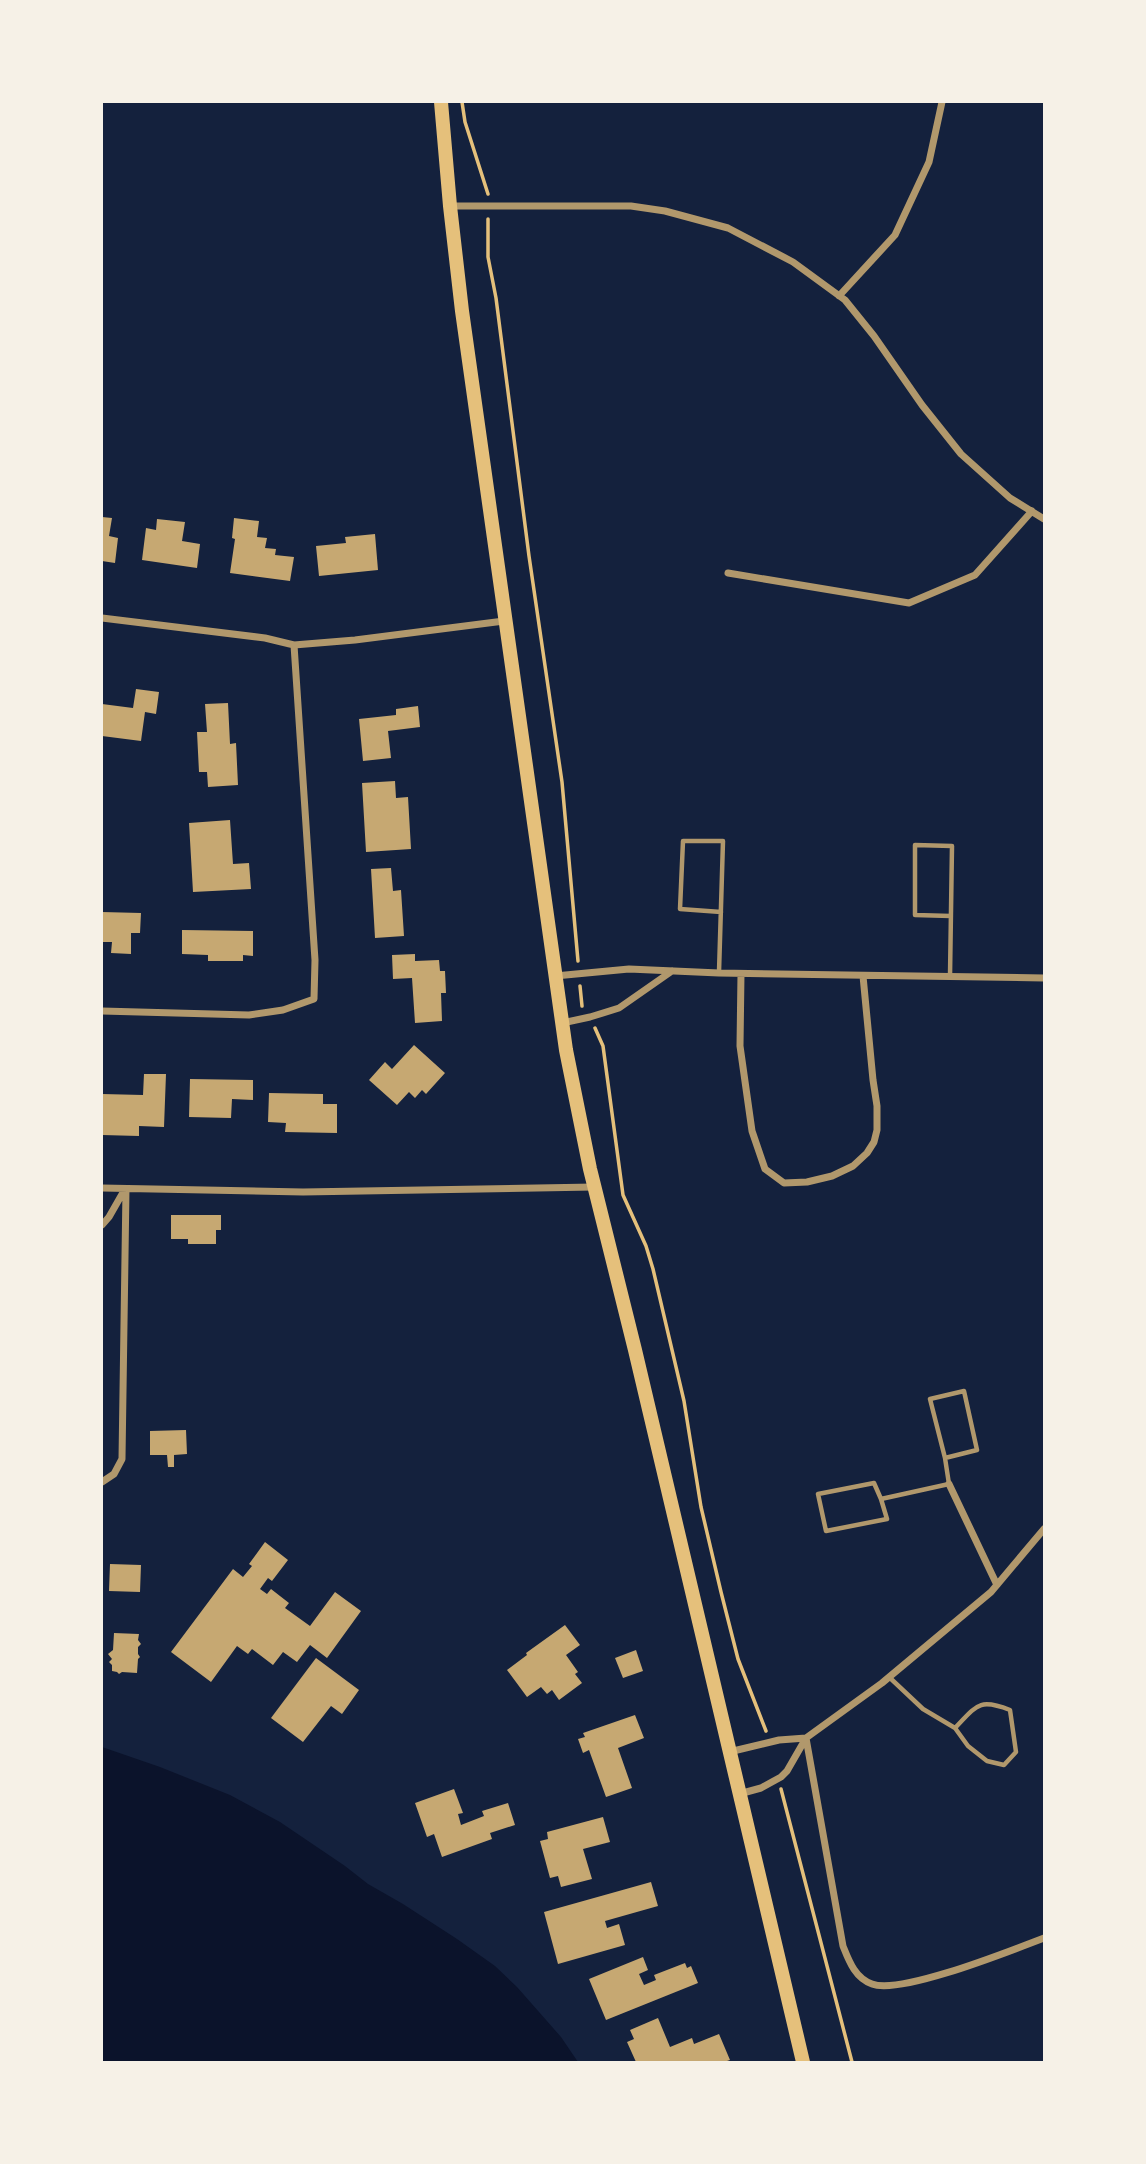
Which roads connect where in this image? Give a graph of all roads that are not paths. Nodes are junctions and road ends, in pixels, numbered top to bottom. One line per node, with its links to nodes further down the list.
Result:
1 (441, 102): 3 (main road)
2 (942, 102): 4 (street)
3 (450, 206): 4 (street); 9 (main road)
4 (839, 296): 5 (street)
5 (1032, 511): 6 (street); 7 (street)
6 (1045, 519)
7 (728, 573)
8 (102, 618): 10 (street)
9 (505, 621): 10 (street); 16 (main road)
10 (294, 645): 20 (street)
11 (721, 912): 11 (lane); 14 (lane)
12 (951, 916): 12 (lane); 18 (lane)
13 (672, 971): 14 (street); 16 (street); 21 (street)
14 (719, 973): 15 (street)
15 (741, 974): 17 (street); 17 (street)
16 (554, 976): 21 (main road)
17 (863, 976): 18 (street)
18 (950, 977): 19 (street)
19 (1045, 978)
20 (102, 1011)
21 (562, 1023): 22 (main road)
22 (595, 1187): 24 (street); 35 (main road)
23 (102, 1188): 24 (street)
24 (126, 1189): 25 (street); 27 (street)
25 (102, 1225)
26 (945, 1458): 26 (lane); 28 (lane)
27 (102, 1482)
28 (949, 1484): 29 (lane); 31 (street)
29 (881, 1499): 29 (lane)
30 (1045, 1529): 31 (street)
31 (997, 1585): 32 (street)
32 (889, 1677): 33 (lane); 34 (street)
33 (955, 1728): 33 (lane)
34 (806, 1738): 35 (street); 36 (street); 37 (street)
35 (729, 1752): 36 (main road)
36 (738, 1794): 38 (main road)
37 (1045, 1938)
38 (803, 2063)

